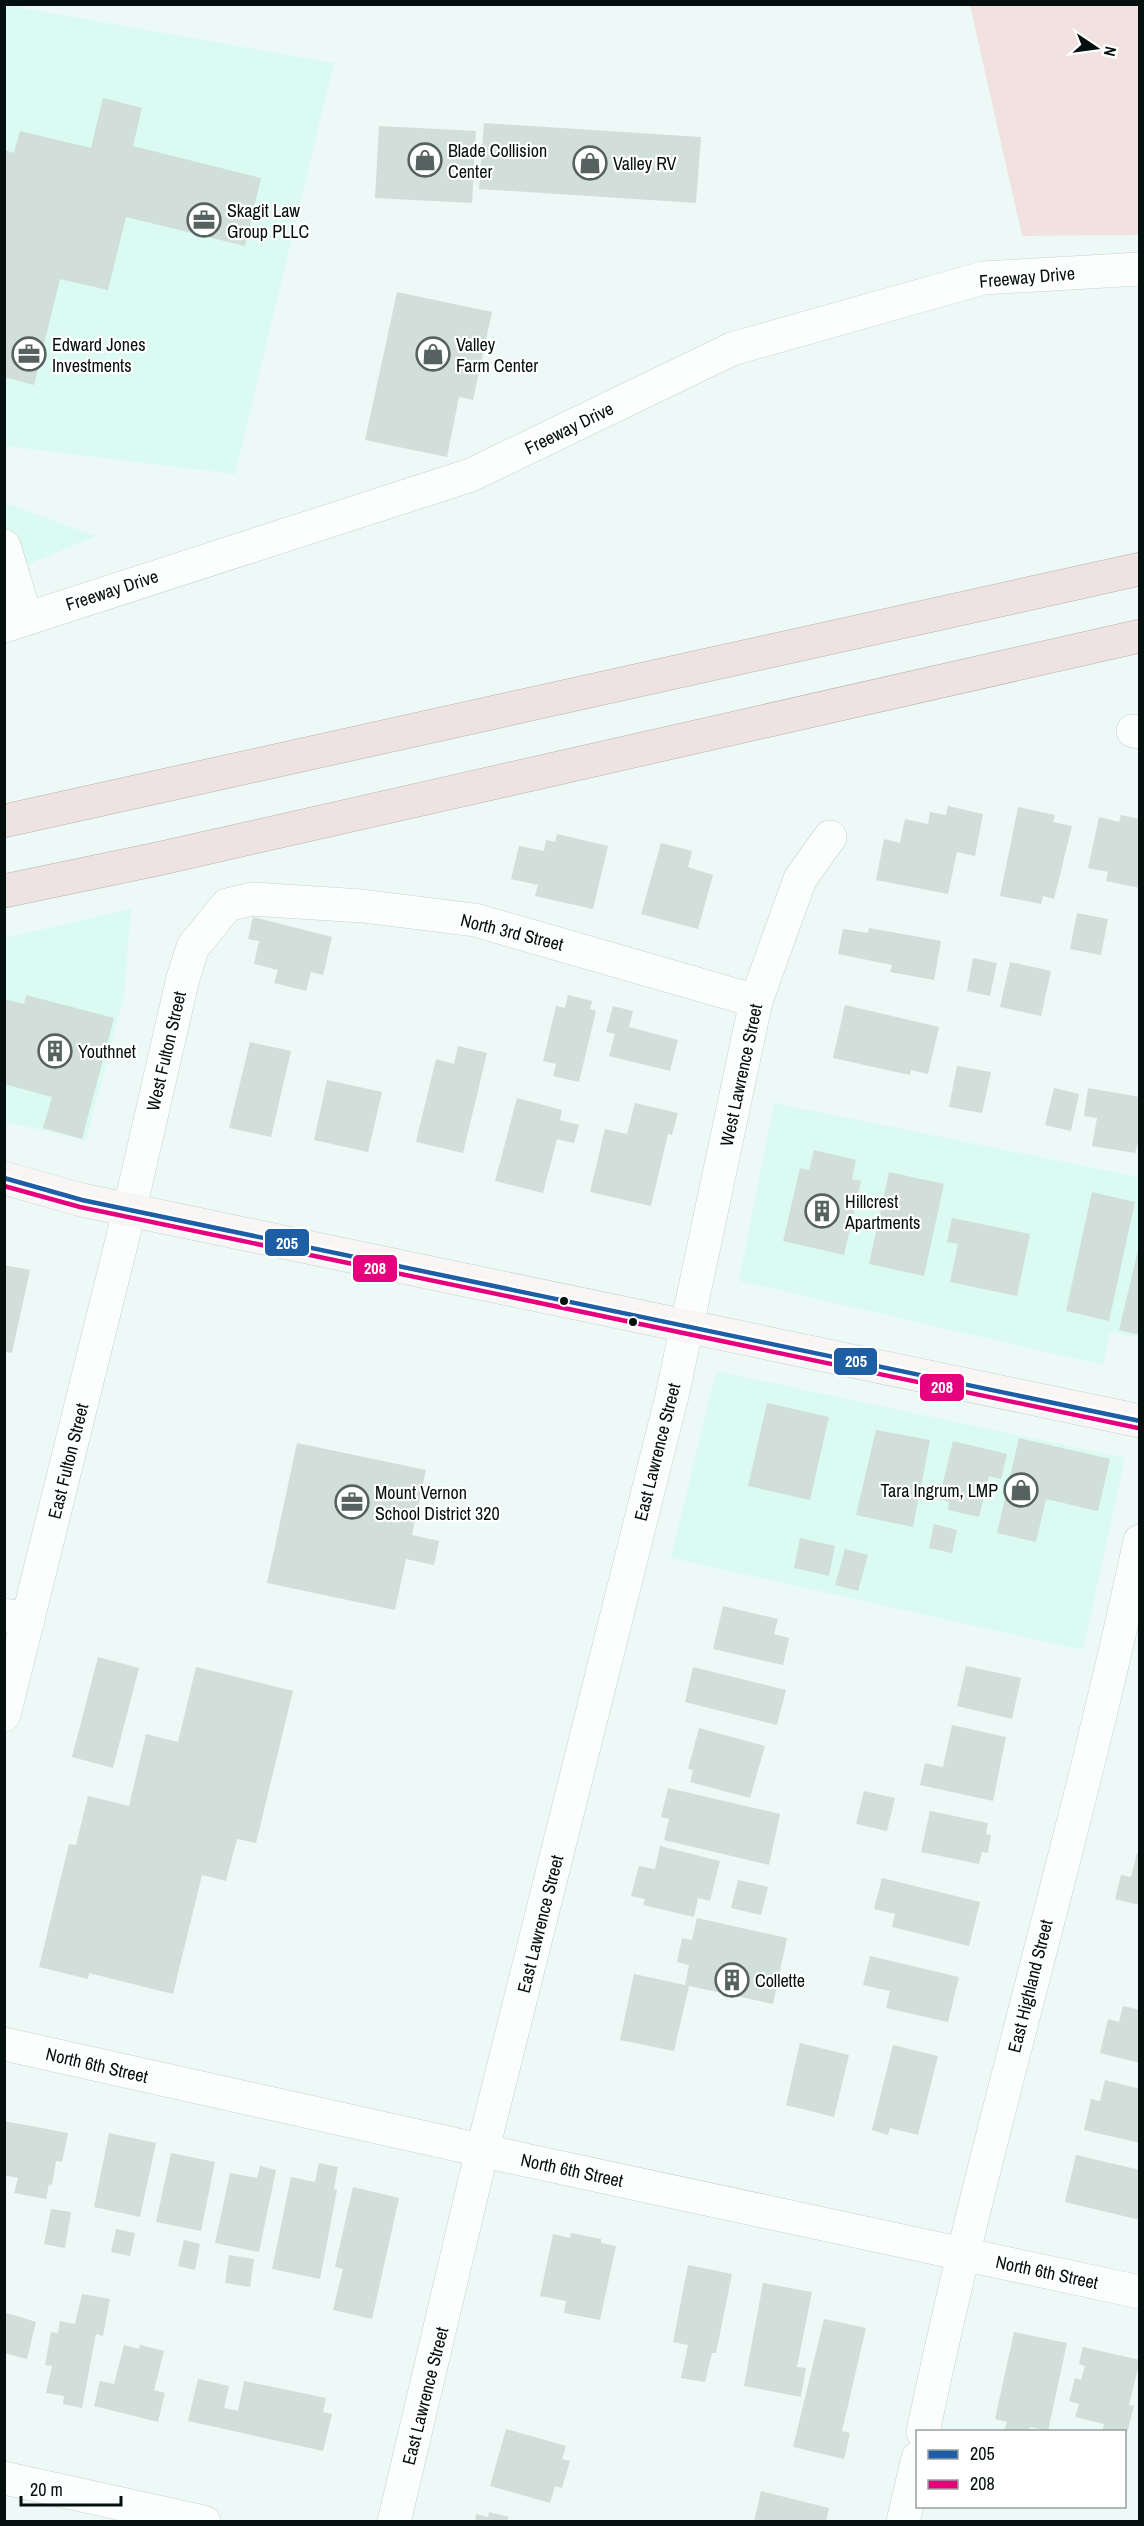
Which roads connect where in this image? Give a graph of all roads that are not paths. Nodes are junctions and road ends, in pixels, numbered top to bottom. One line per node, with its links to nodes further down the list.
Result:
1 (1140, 269): 4 (street, Freeway Drive)
2 (4, 546): 4 (street)
3 (1140, 569): 6 (highway)
4 (15, 622)
5 (1140, 636): 8 (highway)
6 (4, 821)
7 (830, 837): 10 (street, West Lawrence Street)
8 (4, 891)
9 (227, 905): 10 (street, North 3rd Street); 12 (street, West Fulton Street)
10 (756, 1001): 13 (street, West Lawrence Street)
11 (4, 1178): 12 (main road)
12 (130, 1208): 13 (main road); 16 (street, East Fulton Street)
13 (687, 1327): 14 (main road); 19 (street, East Lawrence Street)
14 (1140, 1421)
15 (1140, 1541): 20 (street, East Highland Street)
16 (16, 1617): 17 (street, East Fulton Street)
17 (4, 1715)
18 (4, 2044): 19 (street, North 6th Street)
19 (483, 2151): 20 (street, North 6th Street); 26 (street, East Lawrence Street)
20 (962, 2254): 21 (street, North 6th Street); 22 (street, East Highland Street)
21 (1140, 2292)
22 (923, 2430)
23 (916, 2467): 27 (street)
24 (4, 2478): 25 (street)
25 (204, 2522)
26 (394, 2522)
27 (903, 2522)

